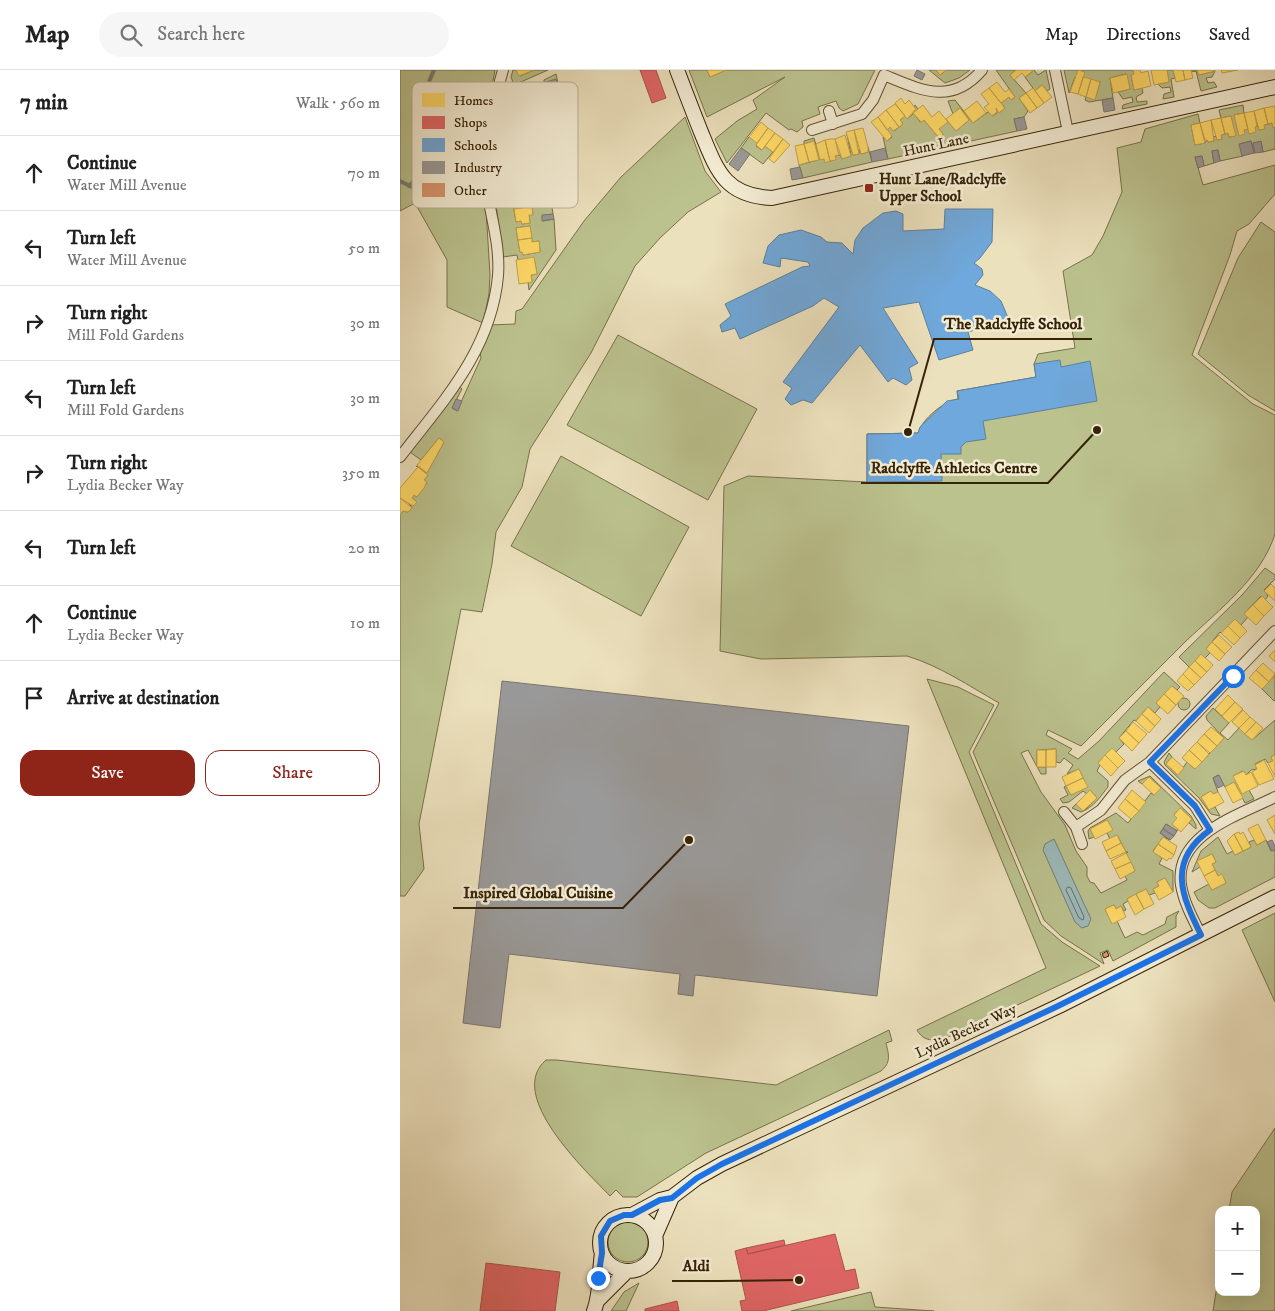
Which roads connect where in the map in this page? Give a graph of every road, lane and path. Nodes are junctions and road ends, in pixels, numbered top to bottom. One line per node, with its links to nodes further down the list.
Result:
1 (677, 70): 9 (street, Hunt Lane)
2 (982, 70): 4 (street)
3 (1055, 70): 9 (street)
4 (885, 72): 7 (street)
5 (1275, 87): 9 (street, Hunt Lane)
6 (829, 110): 7 (street)
7 (833, 124): 8 (street)
8 (812, 130)
9 (1068, 132)
10 (490, 208): 11 (street)
11 (400, 457)
12 (1275, 631): 13 (street)
13 (1150, 762): 16 (street); 17 (street)
14 (1275, 797): 17 (street)
15 (1064, 812): 16 (street)
16 (1076, 827): 18 (street)
17 (1210, 830): 20 (street)
18 (1082, 844)
19 (1275, 897): 20 (street, Lydia Becker Way)
20 (1201, 935): 21 (street, Lydia Becker Way)
21 (672, 1198): 22 (street, Lydia Becker Way); 23 (street, Lydia Becker Way)
22 (632, 1215): 23 (street); 24 (street)
23 (655, 1236): 25 (street)
24 (602, 1253): 25 (street); 26 (street)
25 (627, 1271): 26 (street)
26 (596, 1306)

